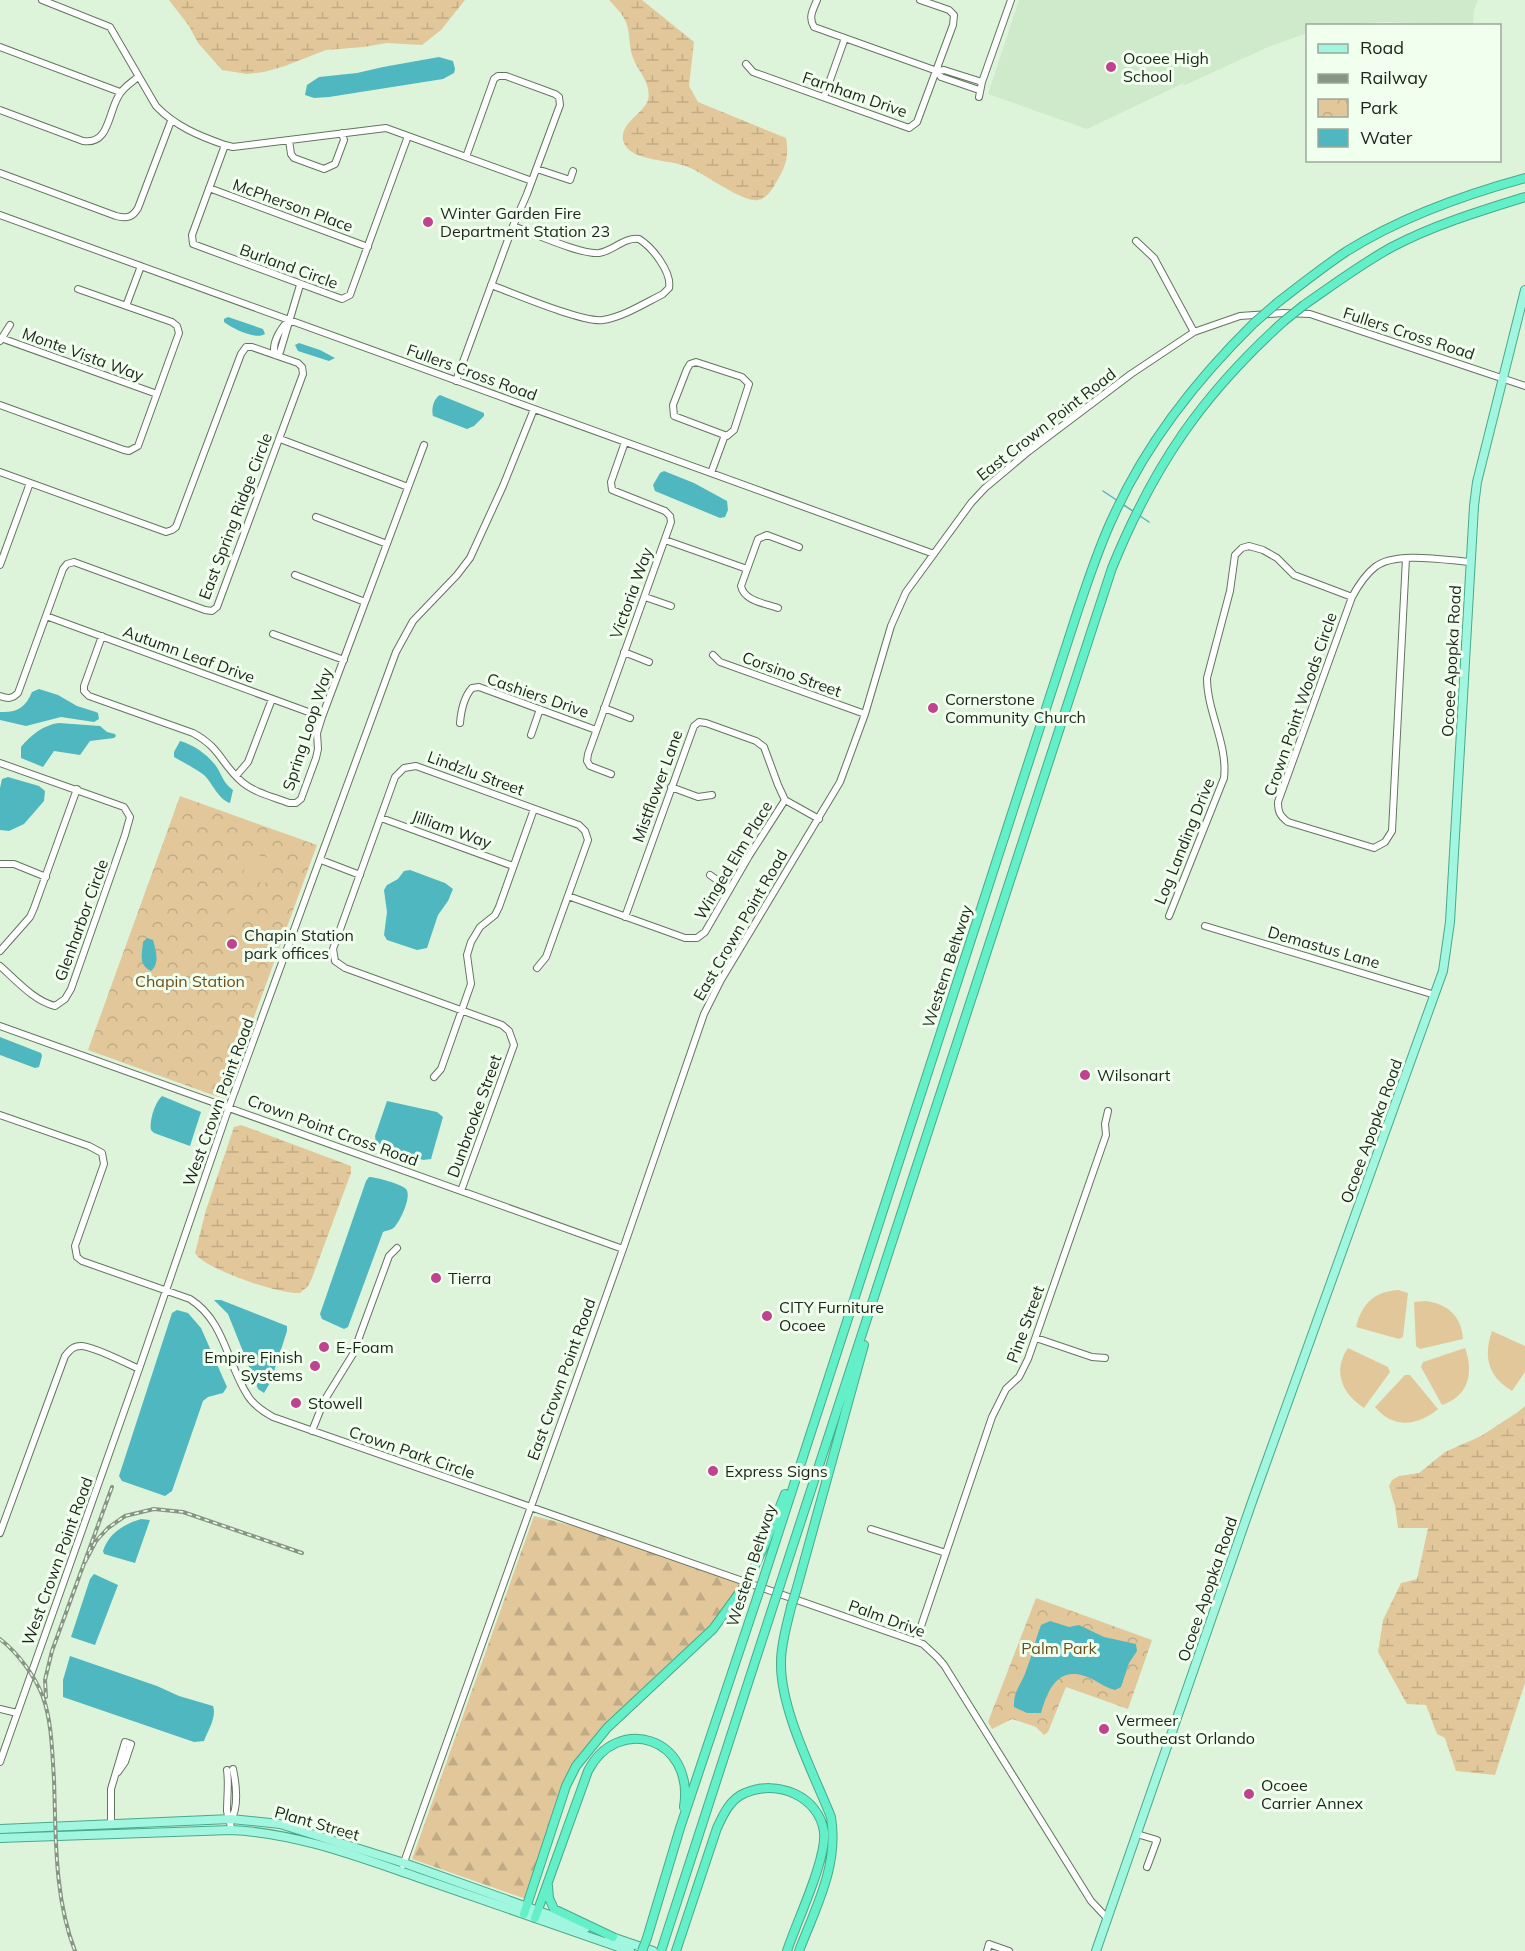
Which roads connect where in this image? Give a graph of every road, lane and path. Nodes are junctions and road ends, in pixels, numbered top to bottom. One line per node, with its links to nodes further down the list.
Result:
1 (42, 0): 9 (street)
2 (817, 0): 5 (street)
3 (920, 0): 8 (street, Farnham Drive)
4 (1011, 0): 10 (street)
5 (845, 38): 8 (street); 12 (street)
6 (0, 48): 11 (street)
7 (746, 64): 12 (street, Farnham Drive)
8 (937, 71): 10 (street); 10 (street); 12 (street, Farnham Drive)
9 (138, 77): 11 (street); 14 (street)
10 (982, 82)
11 (120, 92): 13 (street)
12 (824, 97)
13 (0, 110)
14 (171, 121): 18 (street); 22 (street)
15 (342, 133): 16 (street); 17 (street); 17 (street)
16 (408, 136): 19 (street); 30 (street, Burland Circle)
17 (289, 140): 18 (street)
18 (225, 145): 25 (street, Burland Circle)
19 (466, 157): 20 (street); 24 (street)
20 (537, 169): 21 (street); 24 (street)
21 (573, 171)
22 (0, 173)
23 (1525, 178): 128 (highway, Western Beltway, bridge)
24 (532, 181): 28 (street)
25 (209, 188): 30 (street, McPherson Place); 32 (street, Burland Circle)
26 (1525, 197): 37 (highway, Western Beltway, bridge)
27 (0, 215): 31 (street, Fullers Cross Road)
28 (513, 226): 33 (street); 33 (street)
29 (1136, 241): 40 (street)
30 (368, 247): 32 (street, Burland Circle)
31 (141, 266): 36 (street); 38 (street, Fullers Cross Road)
32 (300, 285): 38 (street)
33 (491, 285): 44 (street)
34 (78, 289): 36 (street)
35 (1525, 290): 43 (main road, Ocoee Apopka Road)
36 (126, 306): 46 (street)
37 (1284, 317): 40 (street, East Crown Point Road); 43 (street, Fullers Cross Road); 121 (highway, Western Beltway)
38 (288, 321): 42 (street); 44 (street, Fullers Cross Road)
39 (10, 325): 41 (street)
40 (1194, 332): 61 (street, East Crown Point Road)
41 (0, 340): 46 (street, Monte Vista Way)
42 (275, 355): 50 (street, East Spring Ridge Circle); 55 (street, East Spring Ridge Circle)
43 (1503, 378): 45 (street, Fullers Cross Road); 63 (main road, Ocoee Apopka Road)
44 (456, 381): 48 (street, Fullers Cross Road)
45 (1525, 386)
46 (157, 394): 47 (street)
47 (0, 405)
48 (534, 409): 51 (street, Fullers Cross Road); 99 (street, West Crown Point Road)
49 (725, 435): 49 (street); 54 (street)
50 (280, 439): 56 (street); 72 (street, East Spring Ridge Circle)
51 (625, 442): 54 (street, Fullers Cross Road); 58 (street, Victoria Way)
52 (424, 445): 56 (street, Spring Loop Way)
53 (0, 472): 55 (street)
54 (711, 473): 61 (street, Fullers Cross Road)
55 (30, 483): 64 (street)
56 (408, 487): 59 (street, Spring Loop Way)
57 (316, 517): 59 (street)
58 (665, 540): 65 (street); 67 (street, Victoria Way)
59 (387, 544): 69 (street, Spring Loop Way)
60 (799, 547): 65 (street)
61 (934, 554): 83 (street, East Crown Point Road)
62 (1406, 558): 63 (street, Crown Point Woods Circle); 68 (street, Crown Point Woods Circle); 68 (street, Crown Point Woods Circle)
63 (1470, 562): 113 (main road, Ocoee Apopka Road)
64 (0, 565)
65 (747, 569): 71 (street)
66 (295, 575): 69 (street)
67 (645, 597): 70 (street); 75 (street, Victoria Way)
68 (1352, 597): 108 (street, Log Landing Drive)
69 (365, 602): 77 (street, Spring Loop Way)
70 (671, 606)
71 (778, 608)
72 (46, 616): 74 (street, Autumn Leaf Drive); 79 (street, East Spring Ridge Circle)
73 (273, 634): 77 (street)
74 (102, 636): 80 (street, Autumn Leaf Drive); 91 (street, Spring Loop Way)
75 (624, 652): 78 (street); 81 (street, Victoria Way)
76 (713, 655): 83 (street, Corsino Street)
77 (344, 660): 84 (street, Spring Loop Way)
78 (649, 662)
79 (0, 696)
80 (272, 699): 84 (street, Autumn Leaf Drive); 91 (street)
81 (604, 708): 85 (street); 87 (street, Victoria Way)
82 (540, 709): 86 (street, Cashiers Drive); 87 (street, Cashiers Drive); 88 (street)
83 (865, 714): 98 (street, East Crown Point Road)
84 (322, 717): 91 (street, Spring Loop Way)
85 (630, 718)
86 (460, 723)
87 (596, 730): 90 (street, Victoria Way)
88 (531, 735)
89 (0, 763): 93 (street)
90 (611, 774)
91 (236, 776)
92 (671, 787): 94 (street); 95 (street, Mistflower Lane); 107 (street, Mistflower Lane)
93 (77, 789): 104 (street); 111 (street, Glenharbor Circle)
94 (712, 795)
95 (786, 800): 98 (street); 105 (street, Winged Elm Place)
96 (534, 809): 97 (street, Lindzlu Street); 101 (street); 106 (street, Lindzlu Street)
97 (381, 818): 101 (street, Jilliam Way); 102 (street, Lindzlu Street)
98 (819, 819): 123 (street, East Crown Point Road)
99 (321, 860): 102 (street); 117 (street, West Crown Point Road)
100 (0, 864): 104 (street)
101 (513, 866): 114 (street)
102 (360, 874): 114 (street, Lindzlu Street)
103 (710, 875): 105 (street)
104 (46, 877): 110 (street)
105 (730, 889): 107 (street, Winged Elm Place)
106 (568, 896): 107 (street, Winged Elm Place); 112 (street, Lindzlu Street)
107 (625, 916)
108 (1168, 916)
109 (1205, 926): 113 (street, Demastus Lane)
110 (0, 951)
111 (0, 966)
112 (537, 968)
113 (1436, 995): 147 (main road, Ocoee Apopka Road)
114 (462, 1010): 116 (street); 120 (street, Dunbrooke Street)
115 (0, 1026): 117 (street, Crown Point Cross Road)
116 (434, 1077)
117 (229, 1107): 120 (street, Crown Point Cross Road); 124 (street, West Crown Point Road)
118 (1108, 1111): 125 (street, Pine Street)
119 (0, 1115): 124 (street, Crown Park Circle)
120 (461, 1191): 123 (street, Crown Point Cross Road)
121 (897, 1226): 157 (highway, Western Beltway, bridge); 164 (highway, bridge)
122 (397, 1248): 129 (street)
123 (623, 1249): 130 (street, East Crown Point Road)
124 (166, 1290): 127 (street, West Crown Point Road); 129 (street, Crown Park Circle)
125 (1035, 1338): 126 (street); 133 (street, Pine Street)
126 (1105, 1358)
127 (139, 1369): 132 (street); 136 (street, West Crown Point Road)
128 (817, 1413): 144 (highway, Western Beltway, bridge); 153 (highway, bridge)
129 (312, 1431): 130 (street, Crown Park Circle)
130 (529, 1507): 134 (street, Palm Drive); 150 (street, East Crown Point Road)
131 (871, 1529): 133 (street)
132 (0, 1533)
133 (946, 1553): 134 (street, Pine Street)
134 (916, 1641): 155 (street, Palm Drive)
135 (0, 1709): 136 (street)
136 (17, 1713): 137 (street, West Crown Point Road)
137 (0, 1762)
138 (230, 1770): 140 (street)
139 (118, 1772): 139 (street); 142 (street)
140 (231, 1820): 141 (main road, Plant Street); 145 (street); 150 (main road, Plant Street)
141 (133, 1823): 142 (main road, Plant Street); 146 (main road)
142 (111, 1825): 143 (main road, Plant Street); 148 (main road)
143 (0, 1827)
144 (680, 1828): 152 (highway); 159 (highway, Western Beltway, bridge)
145 (231, 1830): 146 (main road, Plant Street); 150 (main road, Plant Street)
146 (120, 1834): 148 (main road, Plant Street)
147 (1137, 1834): 151 (street); 155 (main road, Ocoee Apopka Road)
148 (100, 1835): 149 (main road, Plant Street)
149 (0, 1838)
150 (402, 1867): 153 (main road, Plant Street)
151 (1147, 1867)
152 (549, 1878): 154 (highway); 156 (highway)
153 (525, 1911): 154 (main road, Plant Street)
154 (537, 1914): 156 (main road, Plant Street); 161 (main road)
155 (1107, 1918): 166 (main road, Ocoee Apopka Road)
156 (613, 1937): 159 (main road, Plant Street)
157 (663, 1947)
158 (988, 1948): 165 (street)
159 (642, 1949): 162 (main road, Plant Street)
160 (677, 1949): 163 (highway)
161 (630, 1951)
162 (653, 1951)
163 (787, 1951)
164 (800, 1951)
165 (1009, 1951)
166 (1096, 1951)

